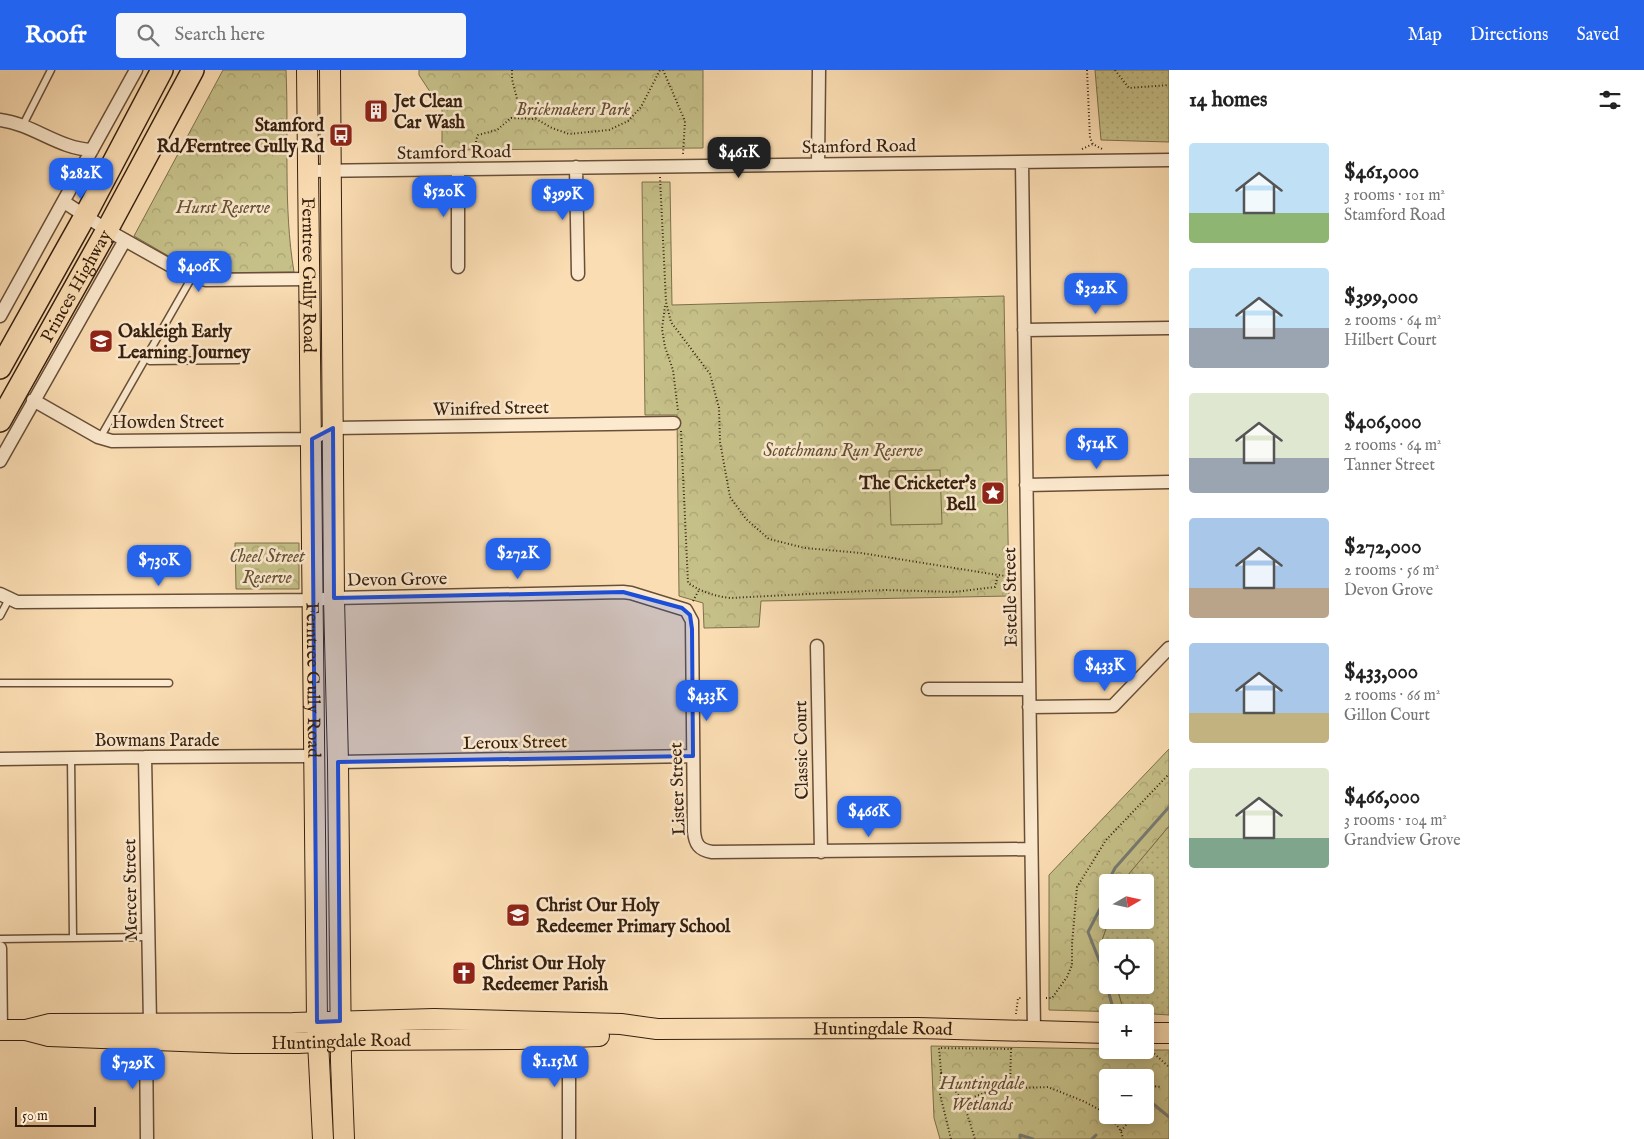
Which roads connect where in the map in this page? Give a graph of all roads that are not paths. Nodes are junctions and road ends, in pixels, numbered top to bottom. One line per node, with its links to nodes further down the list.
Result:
1 (51, 70): 9 (lane)
2 (136, 70): 11 (street)
3 (162, 70): 21 (highway, Princes Highway)
4 (193, 70): 22 (highway, Princes Highway)
5 (307, 70): 18 (main road, Ferntree Gully Road)
6 (330, 70): 19 (main road, Ferntree Gully Road)
7 (819, 70): 14 (street)
8 (0, 120): 9 (street)
9 (23, 125): 10 (street)
10 (54, 140): 11 (street); 15 (street)
11 (92, 150): 15 (street)
12 (1169, 160): 13 (street, Stamford Road)
13 (1022, 162): 14 (street, Stamford Road); 30 (street, Estelle Street)
14 (818, 164): 16 (street, Stamford Road)
15 (84, 165): 20 (street)
16 (576, 168): 17 (street, Stamford Road); 25 (street)
17 (458, 169): 19 (street, Stamford Road); 24 (street)
18 (309, 171): 19 (street, Stamford Road); 27 (main road, Ferntree Gully Road)
19 (331, 171): 37 (main road, Ferntree Gully Road)
20 (64, 202): 21 (street); 28 (street)
21 (85, 216): 22 (street); 33 (highway, Princes Highway)
22 (107, 230): 23 (street); 36 (highway, Princes Highway)
23 (125, 240): 26 (street); 34 (street)
24 (458, 267)
25 (578, 274)
26 (192, 277): 27 (street); 31 (lane)
27 (310, 279): 39 (main road, Ferntree Gully Road)
28 (0, 316)
29 (1169, 328): 30 (street)
30 (1024, 330): 42 (street, Estelle Street)
31 (146, 358): 32 (lane); 38 (lane)
32 (238, 360)
33 (0, 368)
34 (33, 400): 38 (street, Howden Street); 40 (street)
35 (678, 420): 37 (street, Winifred Street)
36 (0, 421)
37 (333, 428): 39 (street, Winifred Street); 44 (main road, Ferntree Gully Road)
38 (100, 438): 39 (street, Howden Street)
39 (312, 439): 45 (main road, Ferntree Gully Road)
40 (0, 461)
41 (1169, 482): 42 (street)
42 (1026, 485): 53 (street, Estelle Street)
43 (4, 597): 45 (street, Devon Grove); 47 (lane)
44 (334, 598): 45 (street, Devon Grove); 46 (street, Devon Grove); 60 (main road, Ferntree Gully Road)
45 (314, 600): 55 (main road, Ferntree Gully Road)
46 (688, 612): 56 (street, Lister Street)
47 (0, 616)
48 (817, 646): 62 (street, Classic Court)
49 (1169, 648): 54 (street)
50 (0, 683): 51 (lane)
51 (169, 683)
52 (928, 689): 53 (street)
53 (1029, 689): 54 (street, Estelle Street)
54 (1029, 707): 61 (street, Estelle Street)
55 (313, 756): 57 (street, Bowmans Parade); 71 (main road, Ferntree Gully Road)
56 (693, 756): 60 (street, Leroux Street); 62 (street, Lister Street)
57 (145, 757): 58 (street, Bowmans Parade); 63 (street, Mercer Street)
58 (71, 758): 59 (street, Bowmans Parade); 64 (lane)
59 (0, 759)
60 (338, 762): 69 (main road, Ferntree Gully Road)
61 (1031, 849): 62 (street); 72 (street, Estelle Street)
62 (821, 852)
63 (148, 937): 64 (lane); 70 (street, Mercer Street)
64 (73, 938): 65 (lane)
65 (0, 939)
66 (0, 948): 67 (street)
67 (1, 1030): 70 (main road, Huntingdale Road)
68 (569, 1030): 69 (main road, Huntingdale Road); 72 (main road, Huntingdale Road); 79 (street)
69 (340, 1031): 71 (main road, Huntingdale Road); 78 (main road, Ferntree Gully Road)
70 (148, 1032): 71 (main road, Huntingdale Road); 76 (street, Mercer Street)
71 (318, 1032): 77 (main road, Ferntree Gully Road)
72 (1034, 1032): 73 (main road, Huntingdale Road)
73 (1099, 1033)
74 (1169, 1033): 75 (main road)
75 (1154, 1038)
76 (147, 1139)
77 (323, 1139)
78 (344, 1139)
79 (569, 1139)

